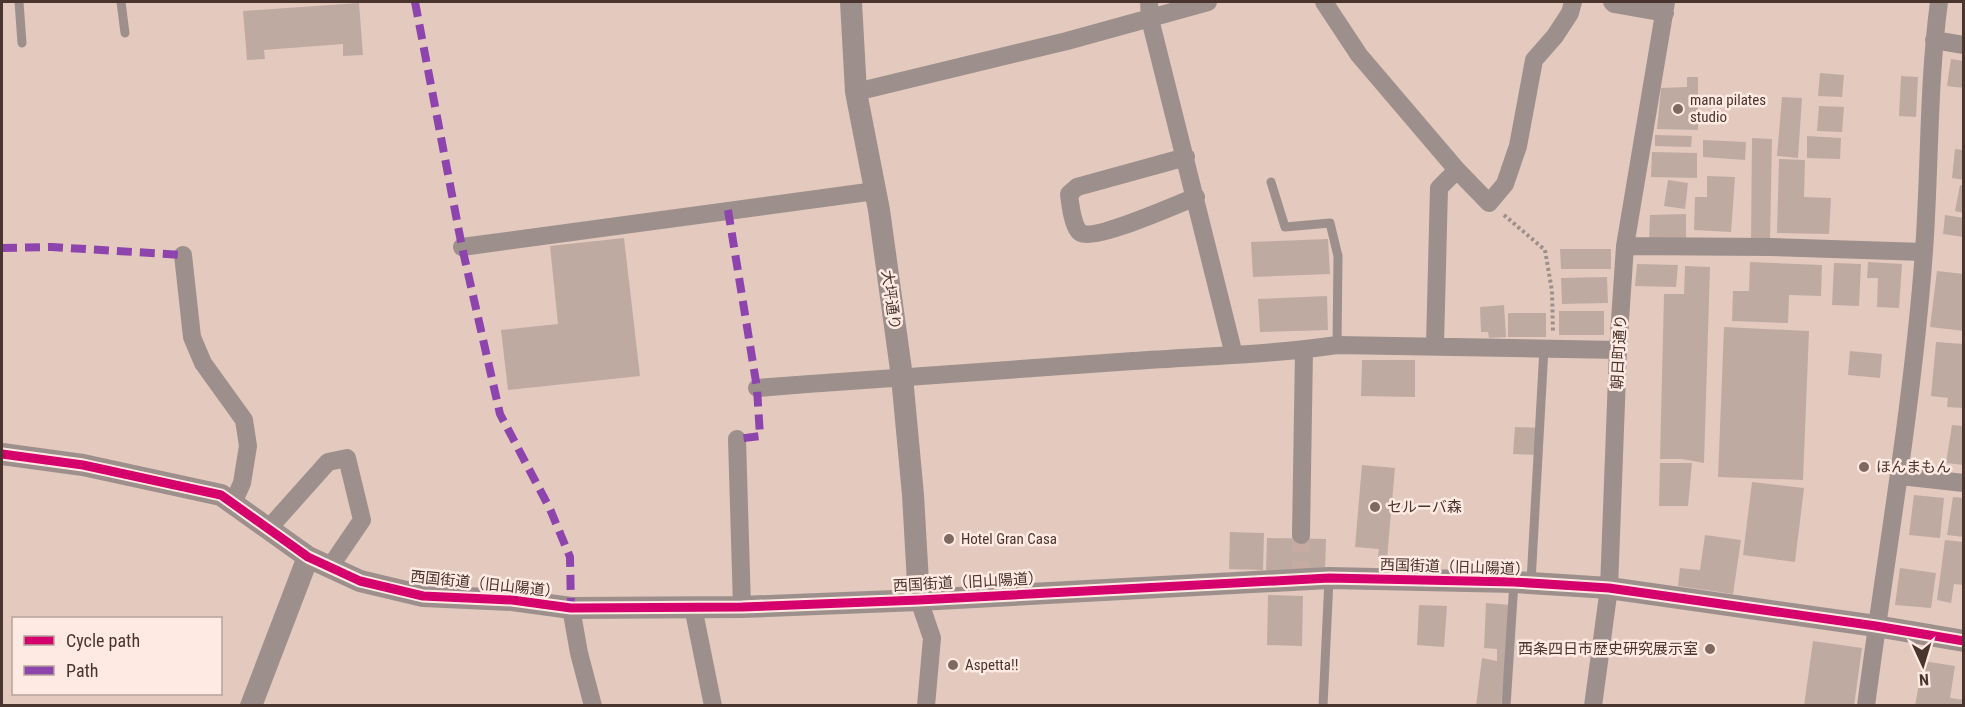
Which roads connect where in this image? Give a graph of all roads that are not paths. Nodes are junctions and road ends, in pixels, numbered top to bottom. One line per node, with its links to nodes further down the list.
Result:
1 (19, 2): 13 (lane)
2 (121, 2): 11 (lane)
3 (851, 2): 15 (street, 大坪通り)
4 (1208, 2): 10 (street)
5 (1324, 2): 17 (street)
6 (1573, 2): 17 (street)
7 (1612, 2): 9 (street)
8 (1939, 2): 12 (street)
9 (1666, 7): 21 (street, 朝日町通り)
10 (1150, 10): 15 (street); 16 (street)
11 (124, 33)
12 (1934, 40): 14 (street); 23 (street)
13 (22, 43)
14 (1964, 45)
15 (856, 92): 19 (street, 大坪通り)
16 (1186, 157): 20 (street); 20 (street)
17 (1456, 170): 26 (street)
18 (1271, 182): 25 (lane)
19 (875, 191): 22 (street); 31 (street, 大坪通り)
20 (1196, 197): 30 (street)
21 (1625, 246): 23 (street); 29 (street, 朝日町通り)
22 (462, 247)
23 (1924, 252): 35 (street)
24 (183, 255): 37 (street)
25 (1337, 345): 26 (street); 28 (street)
26 (1435, 345): 27 (street)
27 (1549, 348): 29 (street); 43 (lane)
28 (1304, 350): 30 (street); 39 (street)
29 (1618, 350): 44 (street, 朝日町通り)
30 (1234, 355): 31 (street)
31 (902, 377): 32 (street); 45 (street, 大坪通り)
32 (757, 388)
33 (737, 439): 47 (street)
34 (2, 454): 37 (street, 西国街道（旧山陽道）)
35 (1900, 476): 36 (street); 49 (street)
36 (1964, 483)
37 (233, 503): 38 (street, 西国街道（旧山陽道）)
38 (269, 528): 40 (street, 西国街道（旧山陽道）); 41 (street)
39 (1301, 535)
40 (308, 557): 41 (street, 西国街道（旧山陽道）); 51 (street)
41 (330, 567): 48 (street, 西国街道（旧山陽道）)
42 (1329, 578): 43 (street, 西国街道（旧山陽道）); 45 (street, 西国街道（旧山陽道）); 55 (lane)
43 (1522, 583): 44 (street, 西国街道（旧山陽道）); 56 (lane)
44 (1609, 588): 49 (street, 西国街道（旧山陽道）); 57 (street, 朝日町通り)
45 (919, 600): 47 (street, 西国街道（旧山陽道）); 54 (street)
46 (693, 607): 47 (street, 西国街道（旧山陽道）); 48 (street, 西国街道（旧山陽道）); 53 (street)
47 (742, 607)
48 (571, 608): 52 (street)
49 (1876, 626): 50 (street, 西国街道（旧山陽道）); 58 (street)
50 (1964, 641)
51 (251, 705)
52 (593, 705)
53 (713, 705)
54 (926, 705)
55 (1323, 705)
56 (1506, 705)
57 (1593, 705)
58 (1866, 705)

